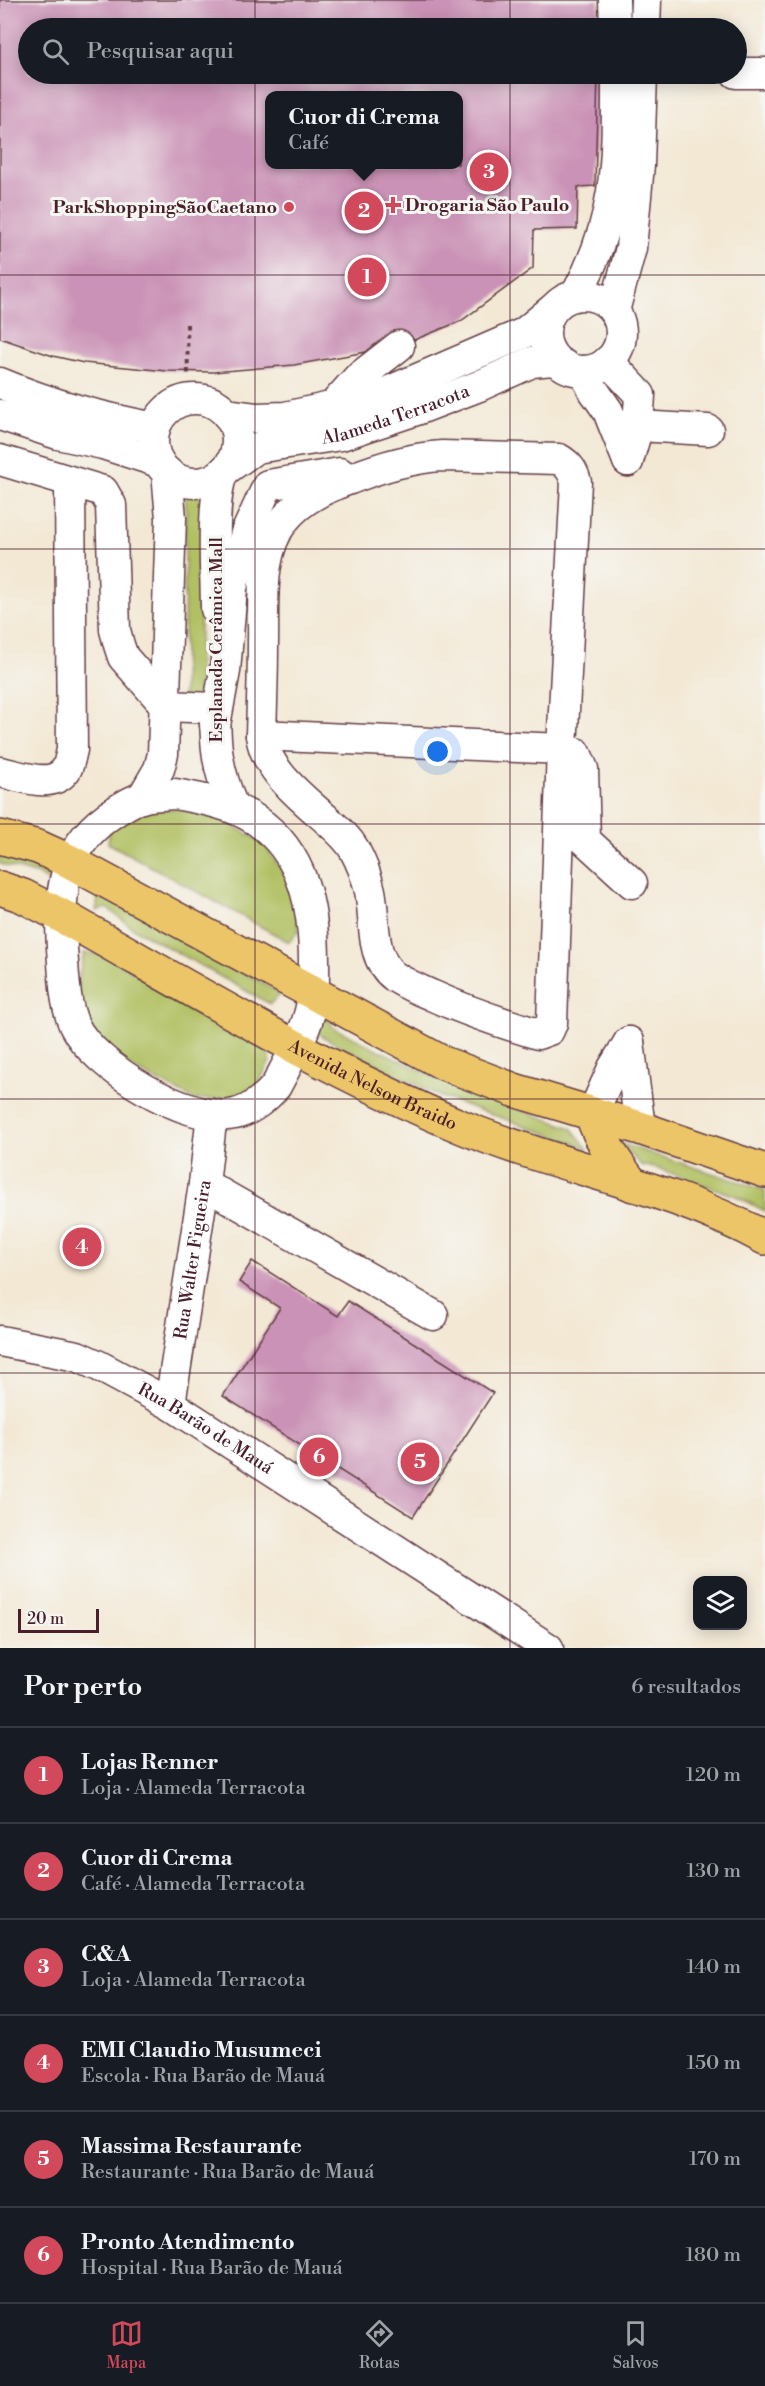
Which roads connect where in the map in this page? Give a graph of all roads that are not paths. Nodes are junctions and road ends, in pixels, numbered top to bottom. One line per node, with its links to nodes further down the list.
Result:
1 (614, 0): 3 (street)
2 (646, 0): 4 (street)
3 (615, 18)
4 (645, 18)
5 (747, 73): 6 (street)
6 (765, 73)
7 (617, 84): 9 (street, Alameda Terracota)
8 (642, 84): 10 (street)
9 (565, 302): 10 (street); 12 (street); 14 (street, Alameda Terracota)
10 (614, 311): 12 (street)
11 (399, 346): 14 (street)
12 (585, 366): 17 (street); 17 (street); 22 (street, Alameda Terracota)
13 (0, 383): 18 (street)
14 (332, 407): 15 (street, Alameda Terracota)
15 (227, 414): 18 (street); 22 (street)
16 (0, 415): 21 (street)
17 (638, 426): 19 (street)
18 (155, 428): 21 (street)
19 (708, 430)
20 (0, 460): 24 (street)
21 (163, 467): 22 (street); 27 (street)
22 (224, 470): 28 (street, Esplanada Cerâmica Mall)
23 (370, 471): 28 (street); 29 (street); 30 (street)
24 (70, 483): 25 (street); 26 (street)
25 (115, 630): 26 (street); 27 (street)
26 (71, 632): 31 (street)
27 (166, 706): 28 (street); 32 (street)
28 (215, 717): 33 (street, Esplanada Cerâmica Mall)
29 (261, 735): 30 (street); 35 (street)
30 (562, 749): 35 (street)
31 (0, 772)
32 (142, 798): 33 (street); 36 (street)
33 (233, 807): 40 (street)
34 (0, 837): 36 (main road)
35 (572, 839): 37 (street)
36 (69, 861): 39 (street); 40 (main road)
37 (632, 883)
38 (0, 888): 39 (main road, Avenida Nelson Braido)
39 (60, 915): 41 (main road, Avenida Nelson Braido); 42 (street)
40 (314, 995): 41 (street); 43 (main road)
41 (295, 1046): 42 (street); 47 (main road, Avenida Nelson Braido)
42 (212, 1114): 46 (street, Rua Walter Figueira)
43 (592, 1115): 44 (main road); 44 (street); 47 (main road)
44 (640, 1128): 45 (main road)
45 (765, 1171)
46 (204, 1184): 49 (street); 51 (street, Rua Walter Figueira)
47 (633, 1185): 48 (main road, Avenida Nelson Braido)
48 (765, 1238)
49 (433, 1315)
50 (0, 1341): 51 (street, Rua Barão de Mauá)
51 (170, 1404): 52 (street, Rua Barão de Mauá)
52 (548, 1648)

